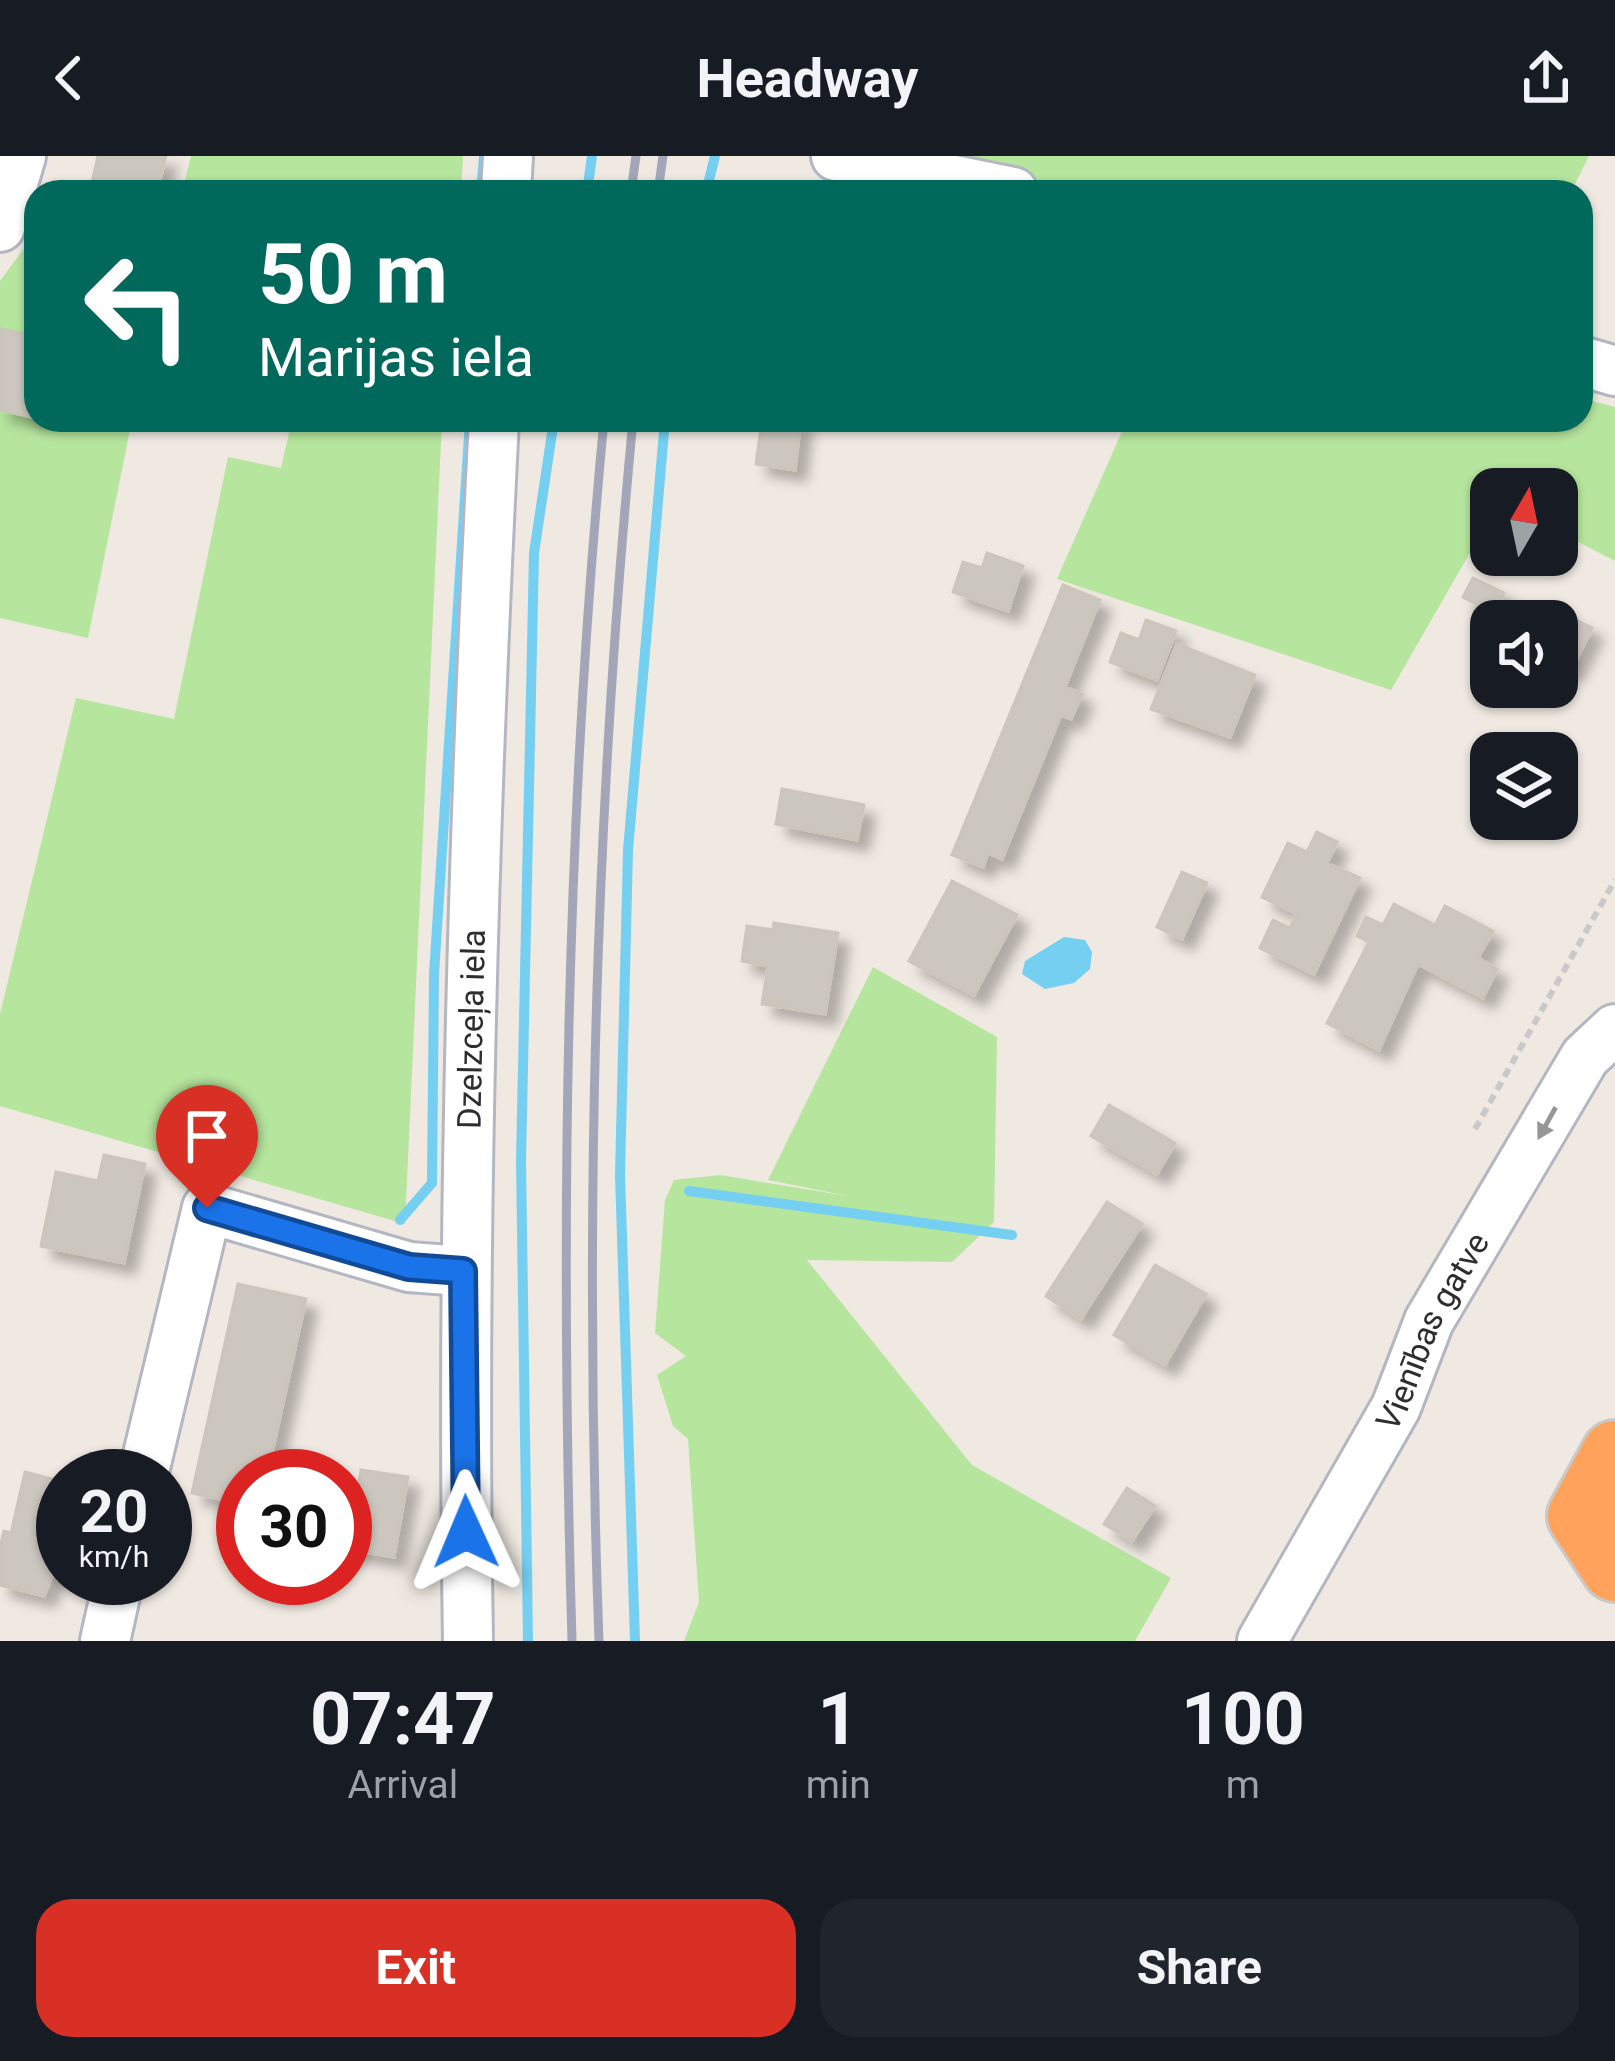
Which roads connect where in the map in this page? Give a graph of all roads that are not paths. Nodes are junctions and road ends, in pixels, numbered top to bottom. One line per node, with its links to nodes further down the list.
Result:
1 (21, 156): 4 (street)
2 (836, 156): 3 (street)
3 (954, 180)
4 (0, 227)
5 (493, 432): 7 (street, Dzelzceļa iela)
6 (1615, 1029): 14 (street, Vienības gatve, one-way to 14)
7 (463, 1271): 8 (street); 13 (street, Dzelzceļa iela)
8 (149, 1449)
9 (1615, 1454): 10 (highway)
10 (1615, 1568)
11 (113, 1605): 12 (street)
12 (105, 1641)
13 (468, 1641)
14 (1262, 1641)

